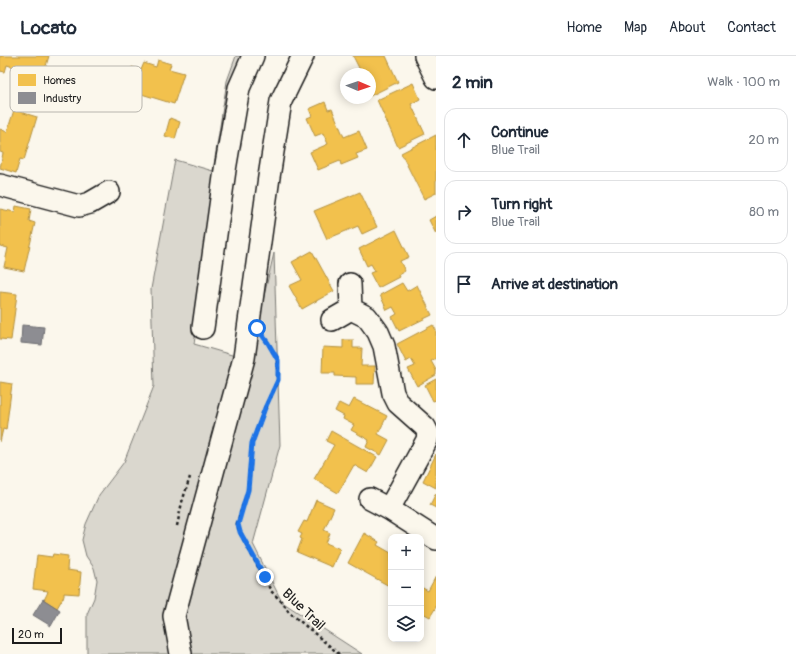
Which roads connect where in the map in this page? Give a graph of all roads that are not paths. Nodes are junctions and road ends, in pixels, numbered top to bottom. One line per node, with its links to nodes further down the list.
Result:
1 (253, 56): 10 (street)
2 (303, 56): 14 (street)
3 (425, 56): 4 (street)
4 (436, 78)
5 (0, 184): 6 (street)
6 (109, 192)
7 (350, 284): 8 (street)
8 (351, 309): 9 (street); 12 (street)
9 (332, 320)
10 (203, 328)
11 (370, 499): 12 (street)
12 (389, 509): 13 (street)
13 (436, 539)
14 (181, 654)

